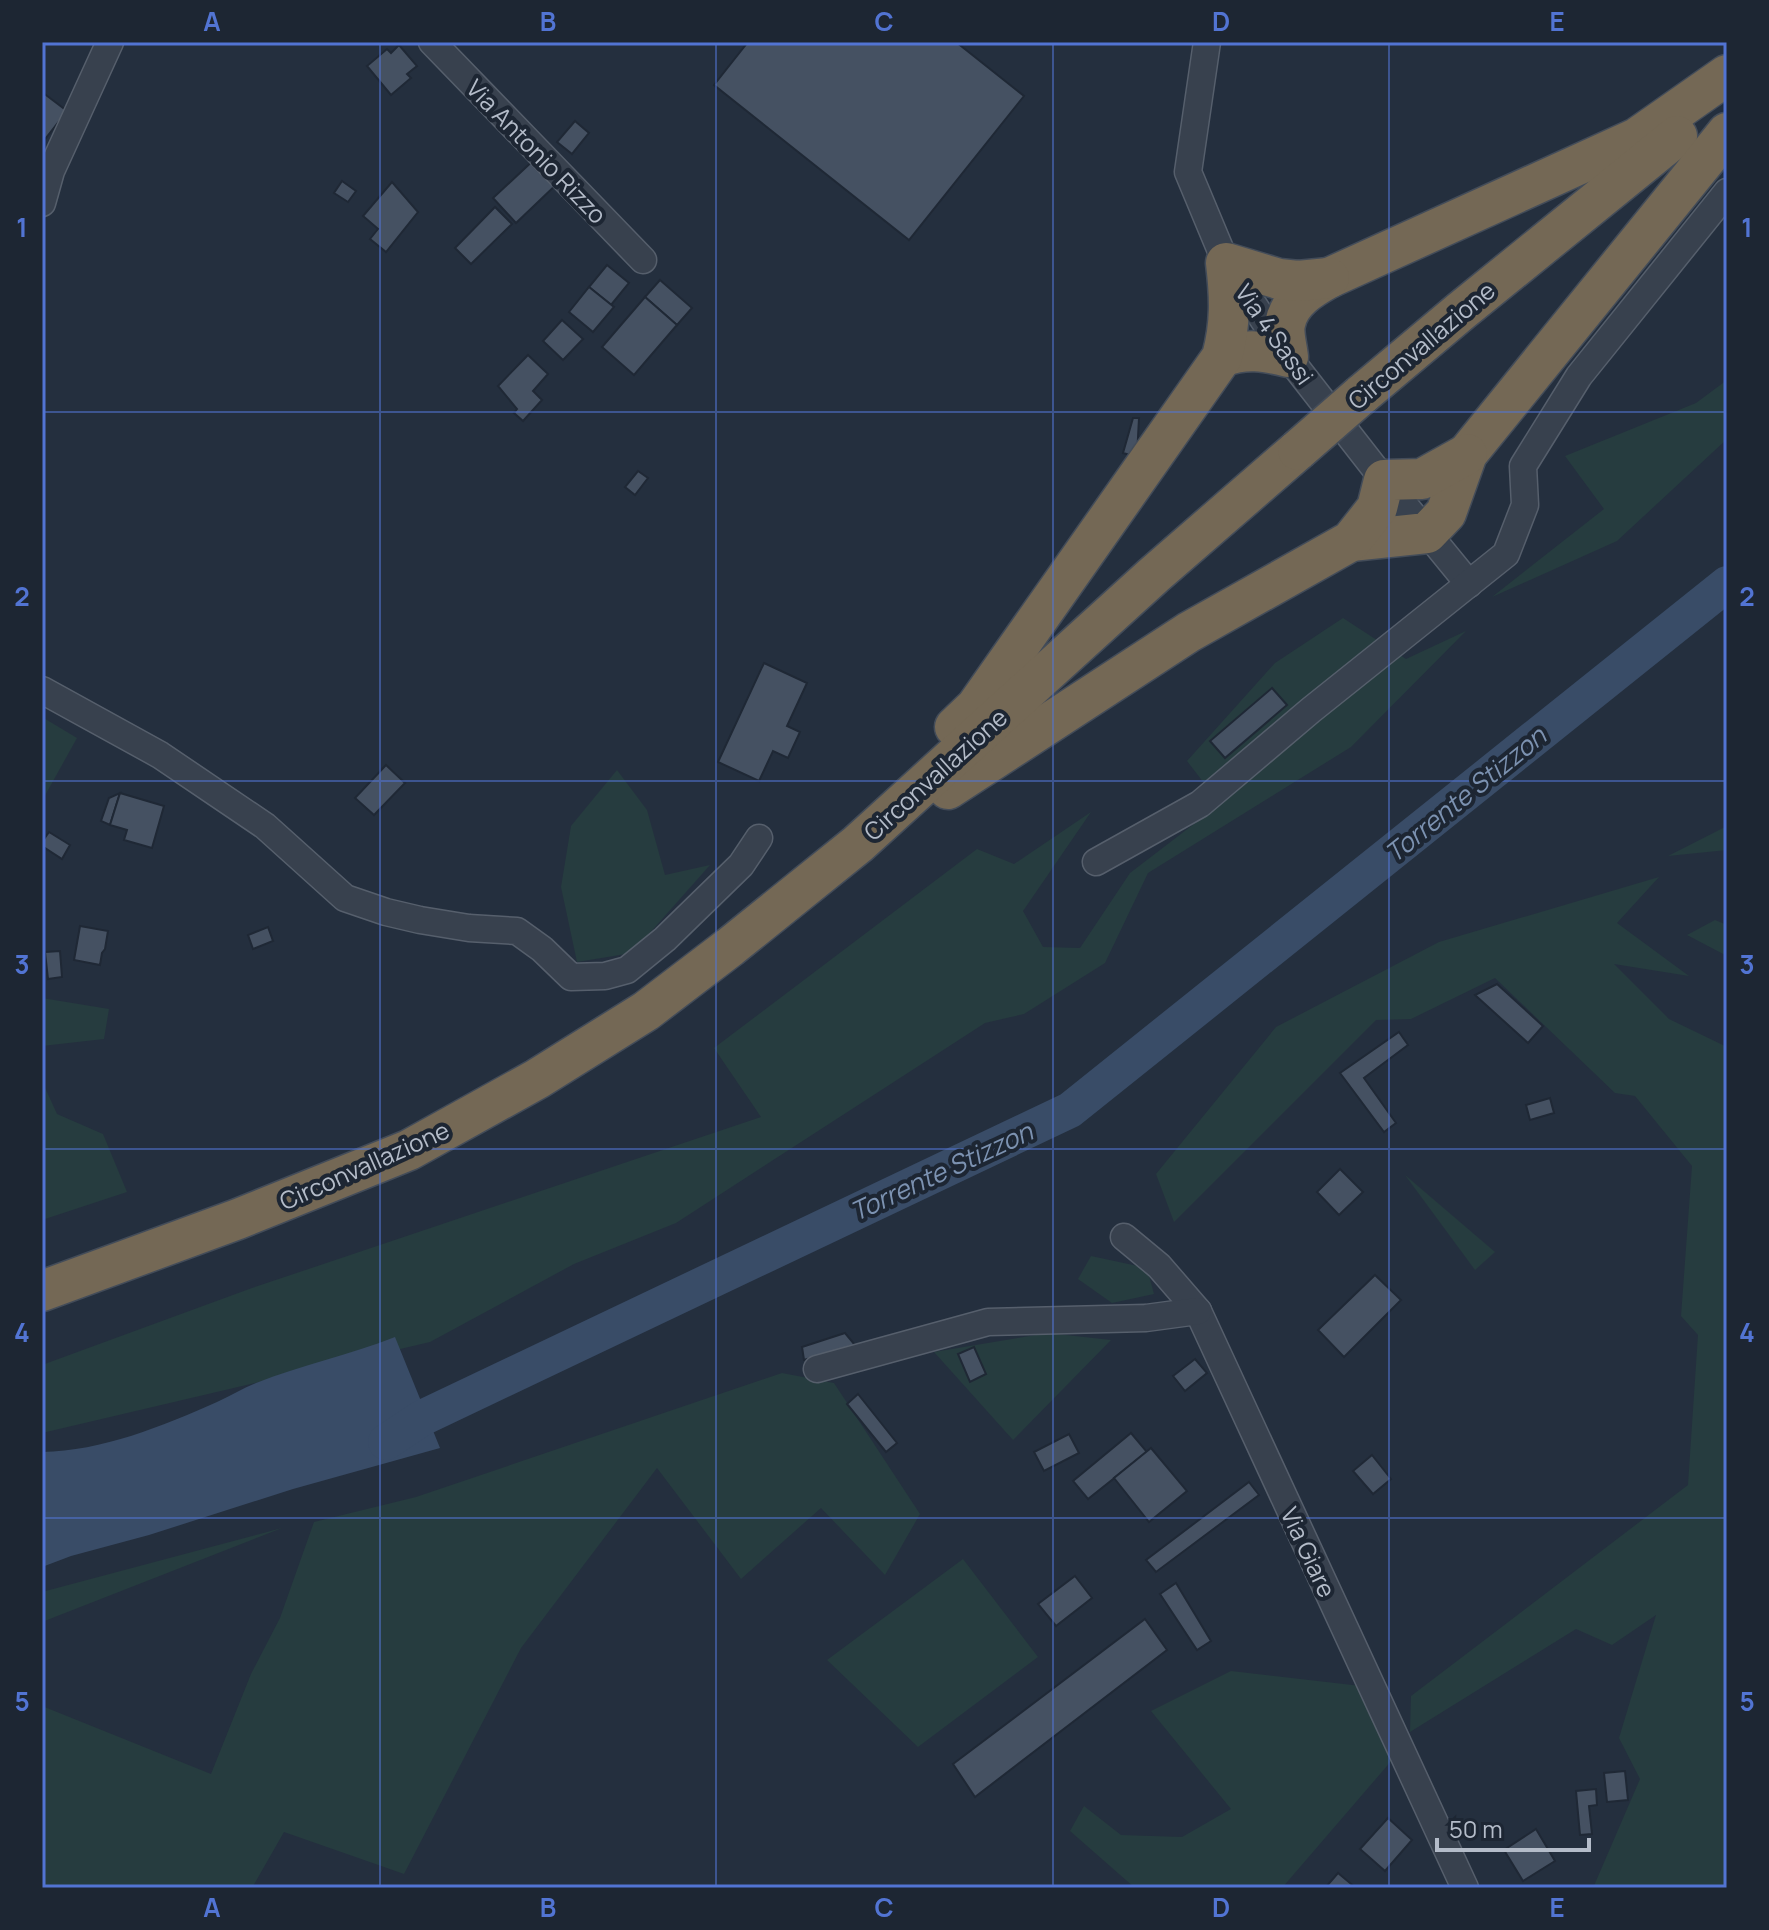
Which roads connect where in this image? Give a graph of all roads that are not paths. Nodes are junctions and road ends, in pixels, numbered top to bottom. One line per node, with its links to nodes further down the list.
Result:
1 (110, 42): 8 (street)
2 (432, 42): 9 (street, Via Antonio Rizzo)
3 (1207, 42): 10 (street, Via 4 Sassi)
4 (1727, 75): 11 (highway)
5 (1727, 96): 20 (highway, Circonvallazione, bridge)
6 (1727, 133): 14 (highway)
7 (1727, 192): 18 (street)
8 (42, 203)
9 (643, 260)
10 (1226, 263): 11 (highway); 12 (highway); 13 (street, Via 4 Sassi)
11 (1329, 278): 13 (highway)
12 (1222, 357): 13 (highway); 20 (highway)
13 (1288, 357): 15 (street, Via 4 Sassi)
14 (1467, 454): 15 (highway); 16 (highway)
15 (1384, 480): 16 (street, Via 4 Sassi); 17 (highway)
16 (1427, 533): 17 (highway); 18 (street, Via 4 Sassi)
17 (1351, 541): 20 (highway)
18 (1469, 584): 22 (street)
19 (42, 690): 21 (street)
20 (897, 809): 24 (highway, Circonvallazione)
21 (759, 838)
22 (1096, 862)
23 (1124, 1237): 25 (street, Via Giare)
24 (42, 1291)
25 (1198, 1311): 26 (street); 27 (street, Via Giare)
26 (817, 1369)
27 (1465, 1888)

